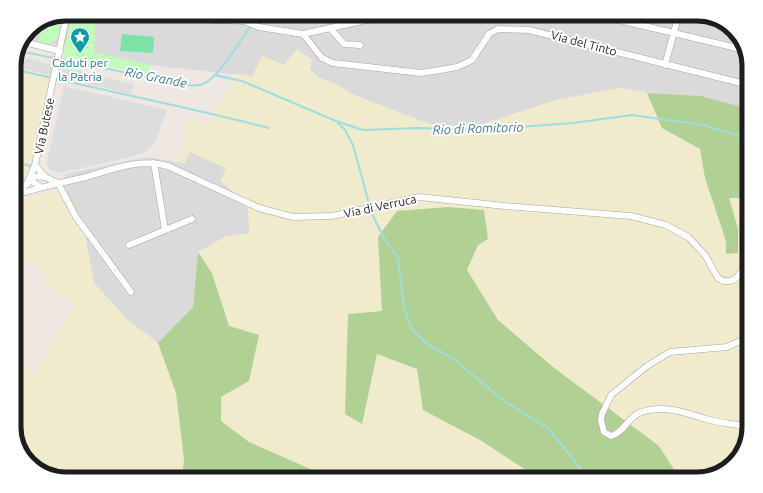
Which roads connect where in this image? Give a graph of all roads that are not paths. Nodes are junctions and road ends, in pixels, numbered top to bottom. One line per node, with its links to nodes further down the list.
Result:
1 (66, 21): 13 (street, Via Butese)
2 (229, 21): 6 (street)
3 (356, 21): 7 (street)
4 (625, 21): 8 (street)
5 (676, 21): 8 (street)
6 (246, 22): 9 (street)
7 (330, 28): 9 (street); 11 (street)
8 (674, 32): 12 (street); 14 (street)
9 (303, 34): 14 (street, Via del Tinto)
10 (28, 43): 13 (street)
11 (360, 45)
12 (739, 48)
13 (60, 50): 17 (street, Via Butese)
14 (665, 65): 15 (street, Via del Tinto)
15 (742, 83)
16 (154, 162): 20 (street, Via di Verruca); 25 (street); 27 (street, Via di Verruca)
17 (36, 165): 18 (street, Via Butese); 19 (street)
18 (31, 176): 19 (street); 21 (street); 22 (street, Via Butese)
19 (46, 177): 20 (street)
20 (58, 183): 21 (street, Via di Verruca); 28 (street)
21 (40, 187): 23 (street, Via di Verruca)
22 (21, 189)
23 (21, 193)
24 (192, 220): 25 (street)
25 (165, 230): 26 (street)
26 (129, 245)
27 (742, 270)
28 (131, 292)
29 (742, 340): 30 (street)
30 (742, 426)

